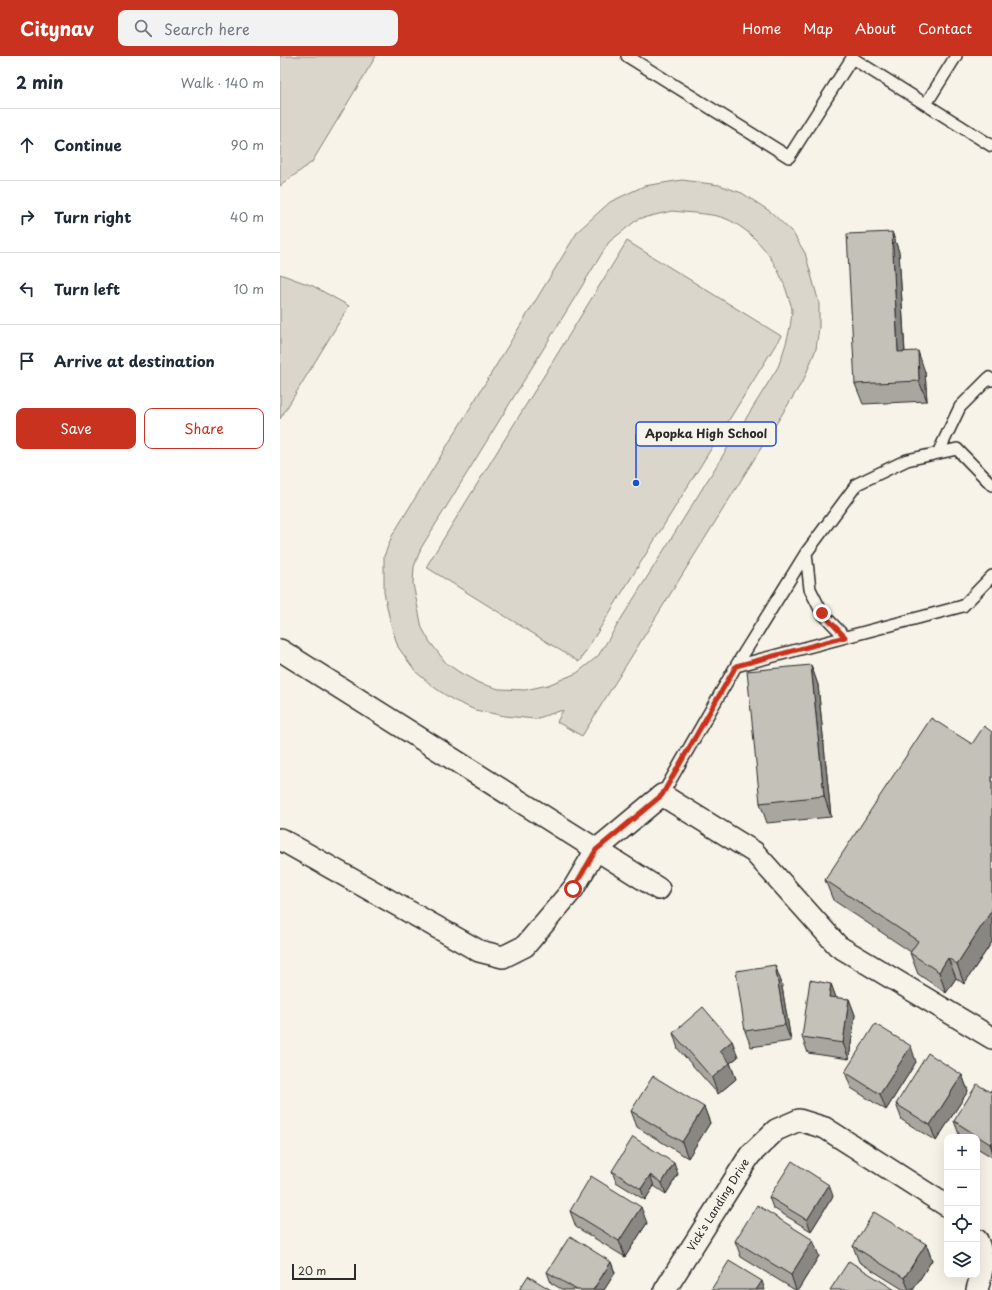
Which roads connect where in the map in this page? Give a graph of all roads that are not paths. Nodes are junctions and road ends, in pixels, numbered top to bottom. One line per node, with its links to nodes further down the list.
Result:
1 (627, 56): 3 (lane)
2 (956, 56): 4 (lane)
3 (853, 57): 4 (lane)
4 (926, 104): 5 (lane)
5 (992, 146)
6 (991, 377): 7 (lane)
7 (938, 453): 8 (lane); 9 (lane)
8 (990, 478)
9 (806, 553): 11 (lane); 13 (lane)
10 (992, 576): 11 (lane)
11 (845, 637): 13 (lane)
12 (280, 650): 16 (street)
13 (736, 666): 14 (lane)
14 (662, 795): 16 (street); 18 (street)
15 (280, 839): 16 (street)
16 (596, 850): 17 (street)
17 (659, 890)
18 (992, 1038)
19 (944, 1204): 21 (street, Vick's Landing Drive)
20 (978, 1242): 22 (street)
21 (665, 1290)
22 (976, 1290)

